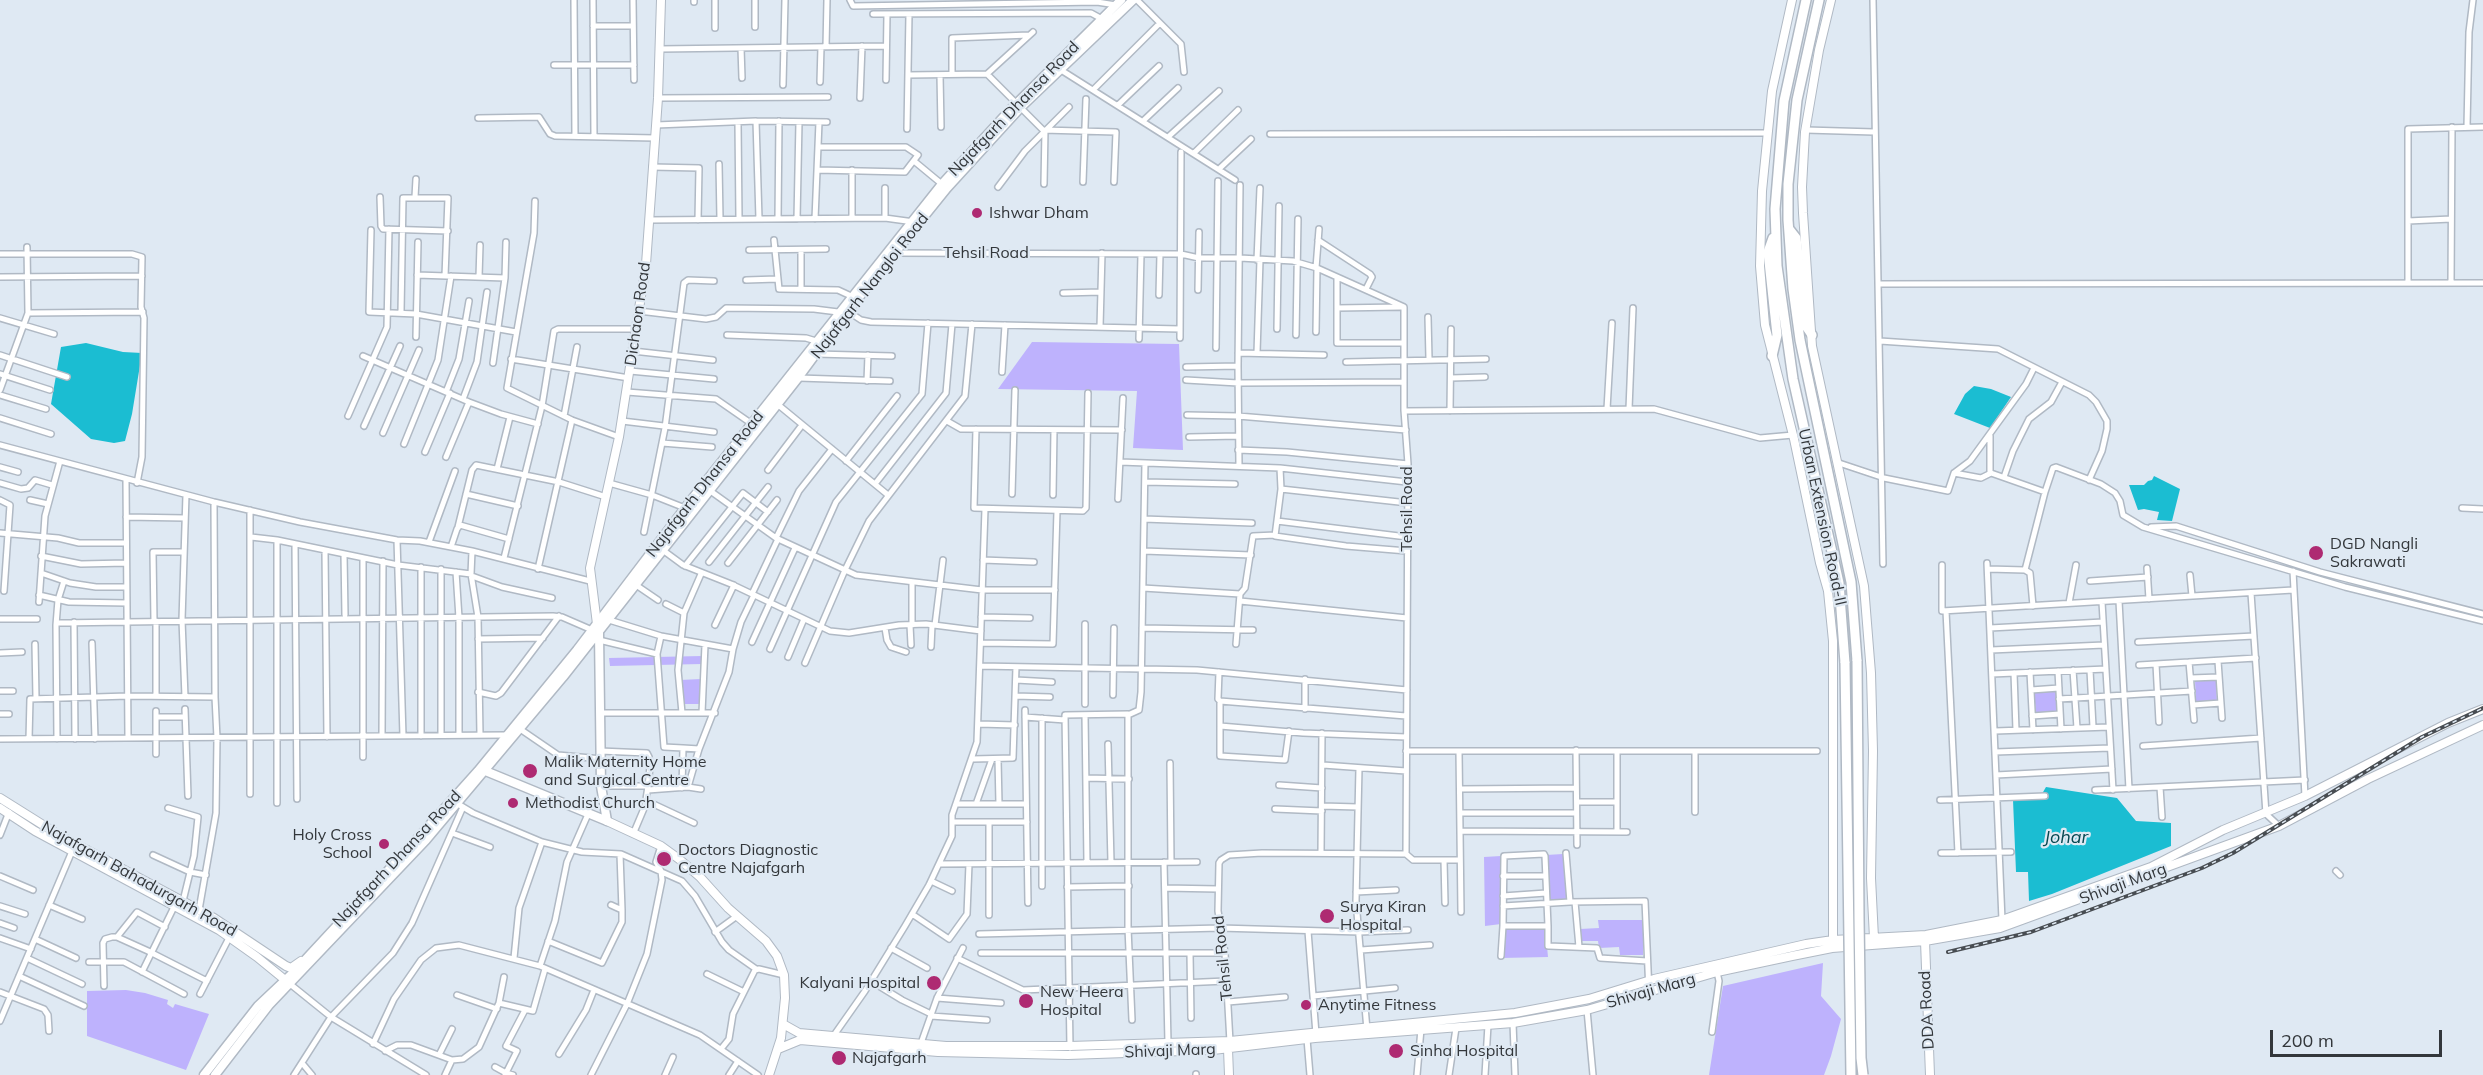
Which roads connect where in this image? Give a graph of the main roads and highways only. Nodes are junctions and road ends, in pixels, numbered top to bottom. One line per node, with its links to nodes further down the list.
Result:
1 (661, 0): 17 (main road, Dichaon Road)
2 (1133, 0): 7 (main road, Najafgarh Nangloi Road)
3 (1792, 0): 14 (main road)
4 (1806, 0): 11 (highway, Urban Extension Road-II)
5 (1819, 0): 10 (highway, Urban Extension Road-II)
6 (1832, 0): 13 (main road)
7 (1115, 8): 8 (main road, Najafgarh Dhansa Road); 8 (main road, Najafgarh Nangloi Road)
8 (1019, 105): 9 (main road, Najafgarh Nangloi Road)
9 (915, 222): 12 (main road, Najafgarh Nangloi Road); 12 (main road, Najafgarh Dhansa Road)
10 (1789, 229): 13 (highway); 42 (highway, Urban Extension Road-II, bridge)
11 (1776, 230): 14 (highway); 41 (highway, Urban Extension Road-II, bridge)
12 (843, 310): 15 (main road, Najafgarh Dhansa Road); 15 (main road, Najafgarh Nangloi Road)
13 (1812, 335): 26 (main road)
14 (1772, 357): 27 (main road)
15 (774, 402): 16 (main road, Najafgarh Nangloi Road); 16 (main road, Najafgarh Dhansa Road)
16 (706, 488): 17 (main road, Najafgarh Nangloi Road); 17 (main road, Najafgarh Dhansa Road)
17 (597, 632): 20 (main road); 20 (main road, Najafgarh Dhansa Road); 24 (main road, Dichaon Road)
18 (2483, 709): 26 (main road, Shivaji Marg)
19 (2483, 725): 28 (main road, Shivaji Marg)
20 (482, 770): 24 (main road); 29 (main road, Najafgarh Dhansa Road); 30 (main road)
21 (0, 798): 23 (main road, Najafgarh Bahadurgarh Road)
22 (0, 808): 23 (main road, Najafgarh Bahadurgarh Road)
23 (10, 810): 25 (main road, Najafgarh Bahadurgarh Road)
24 (607, 820): 31 (main road)
25 (179, 903): 29 (main road, Najafgarh Bahadurgarh Road); 30 (main road, Najafgarh Bahadurgarh Road)
26 (1874, 938): 27 (main road, Shivaji Marg)
27 (1833, 940): 32 (main road, Shivaji Marg)
28 (1924, 943): 32 (main road, Shivaji Marg); 43 (main road, DDA Road)
29 (309, 956): 30 (main road, Najafgarh Dhansa Road)
30 (288, 982): 37 (main road); 38 (main road)
31 (783, 1024): 33 (main road, Shivaji Marg); 35 (main road)
32 (1367, 1031): 34 (main road, Shivaji Marg)
33 (832, 1039): 35 (main road, Shivaji Marg); 36 (main road, Shivaji Marg)
34 (1229, 1045): 36 (main road, Shivaji Marg); 36 (main road, Shivaji Marg); 40 (main road)
35 (778, 1049): 39 (main road)
36 (998, 1050)
37 (204, 1075)
38 (215, 1075)
39 (769, 1075)
40 (1229, 1075)
41 (1851, 1075)
42 (1863, 1075)
43 (1930, 1075)

